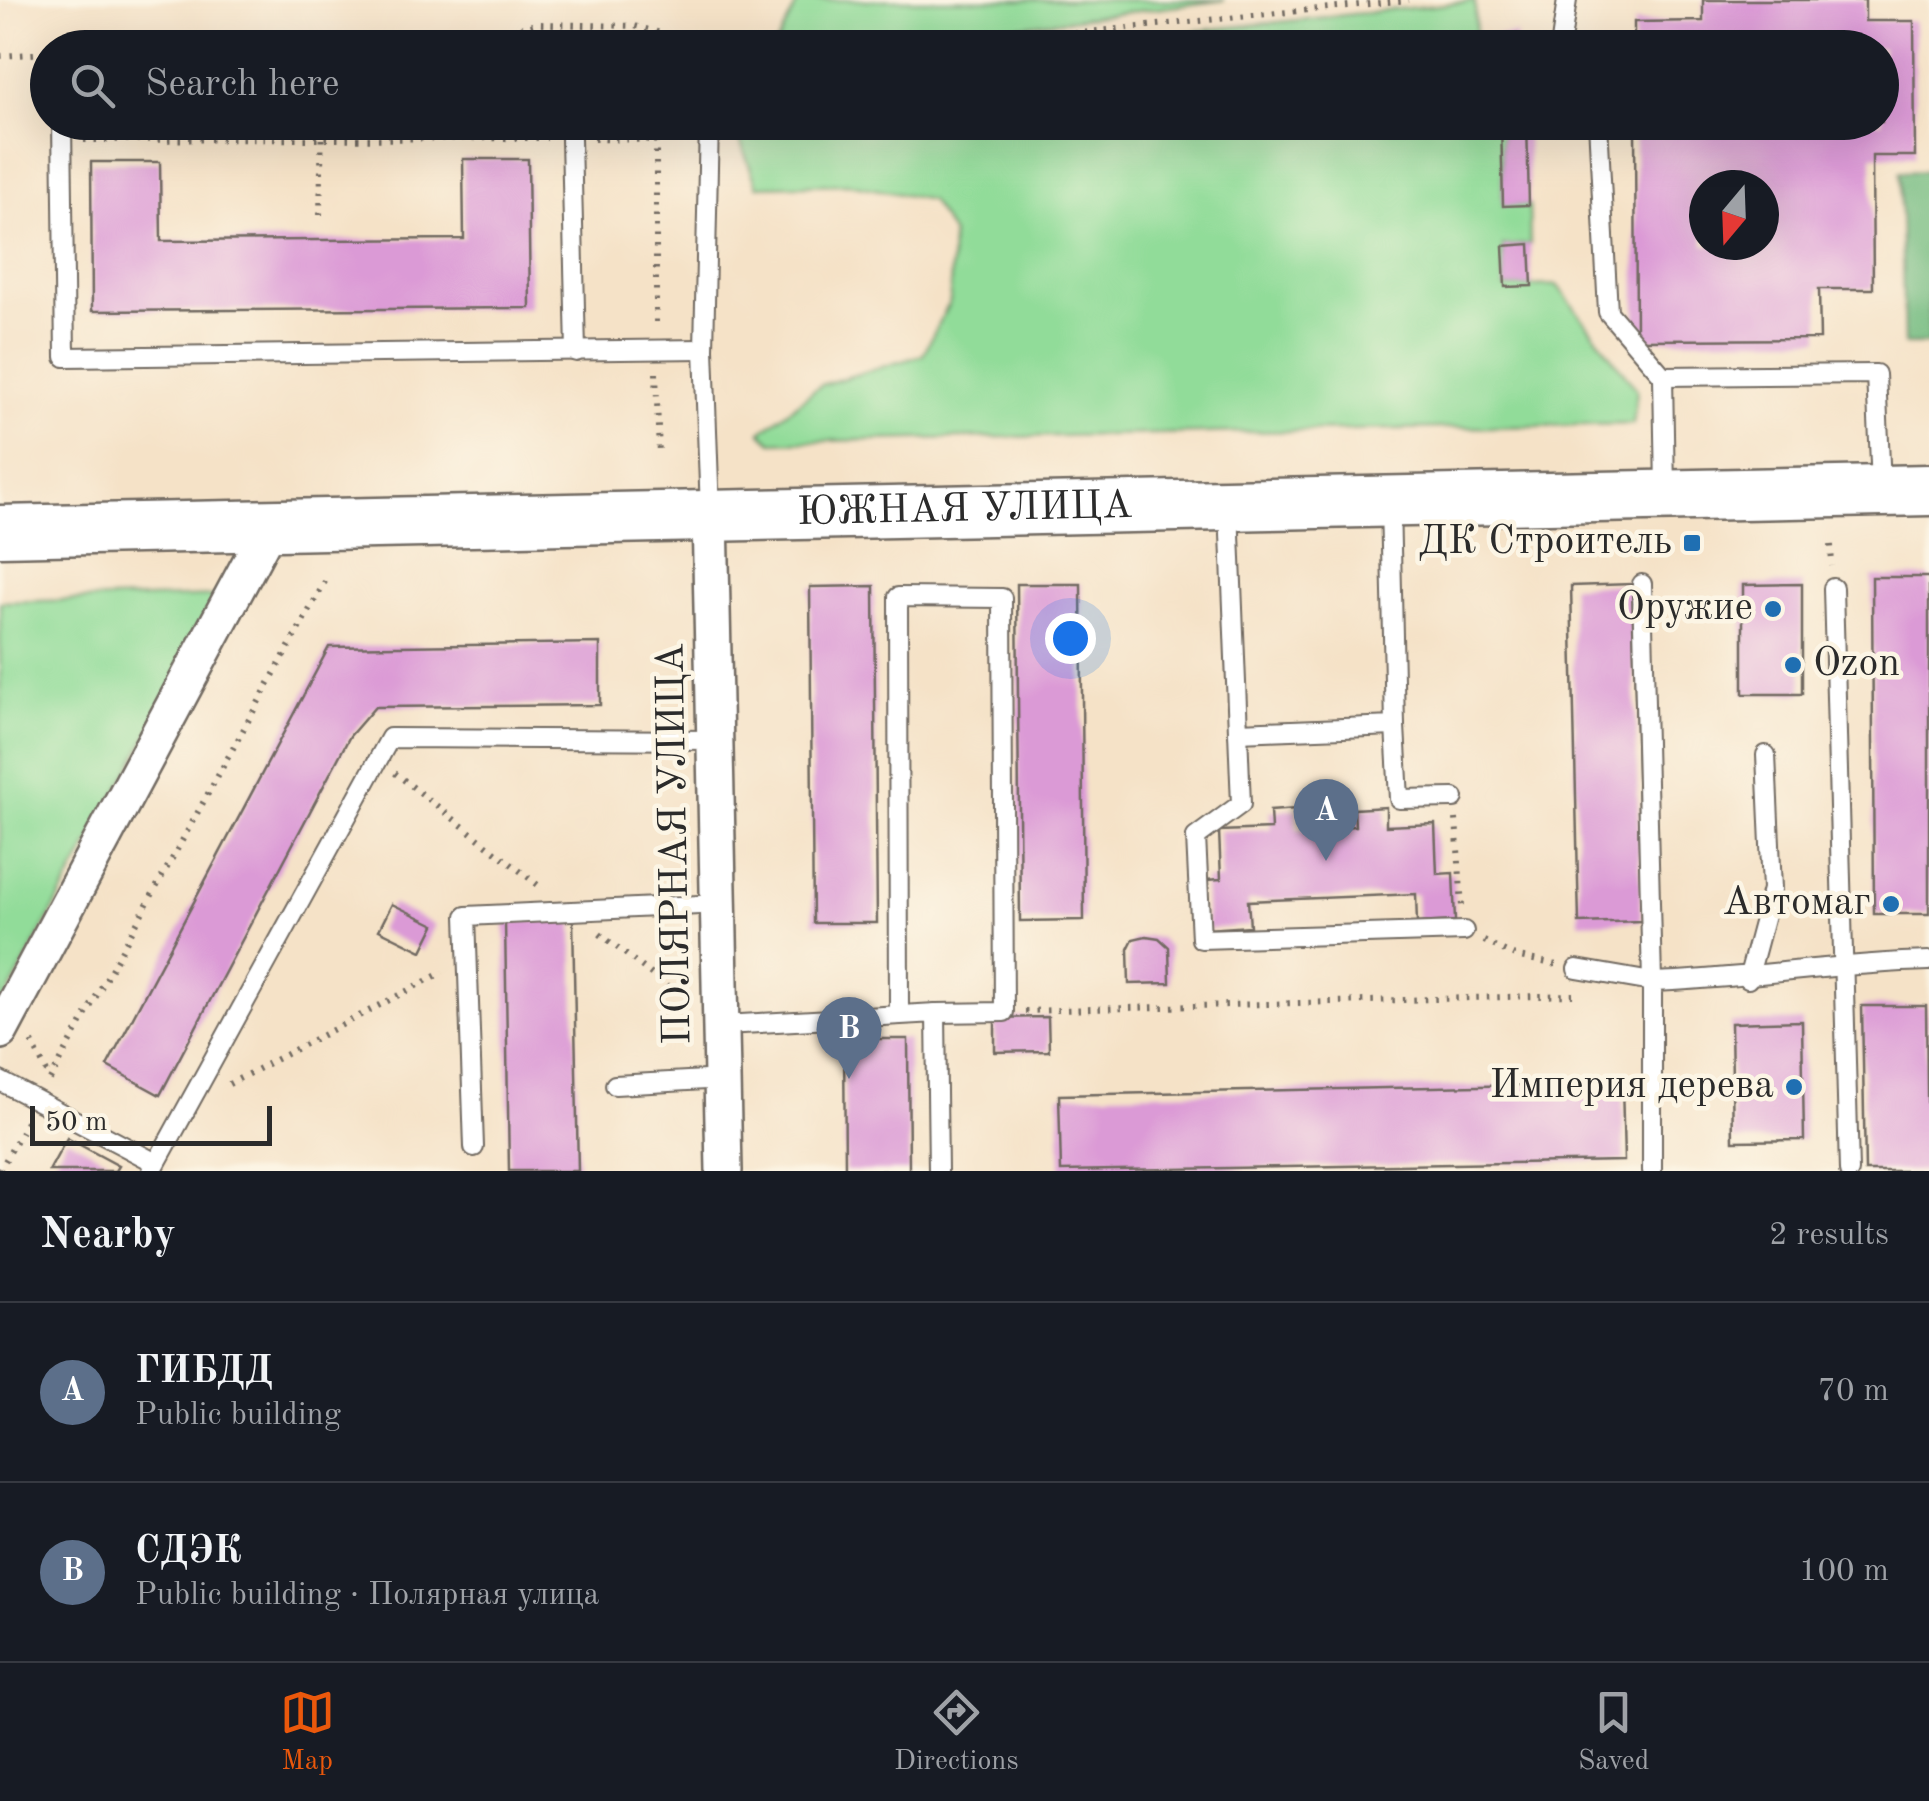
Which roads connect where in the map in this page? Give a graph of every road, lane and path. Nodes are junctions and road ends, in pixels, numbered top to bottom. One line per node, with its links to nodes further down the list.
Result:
1 (1409, 0): 5 (path)
2 (1568, 0): 6 (lane)
3 (510, 30): 4 (path)
4 (649, 30)
5 (1108, 30)
6 (1563, 30)
7 (30, 54): 8 (path)
8 (0, 56)
9 (63, 140): 18 (lane)
10 (322, 140): 15 (path)
11 (571, 140): 18 (lane)
12 (656, 140): 17 (path)
13 (709, 140): 16 (lane)
14 (1599, 140): 19 (lane)
15 (320, 215)
16 (704, 349): 17 (lane); 25 (lane)
17 (656, 351): 18 (lane); 20 (path)
18 (576, 352)
19 (1663, 376): 21 (lane); 22 (lane)
20 (658, 455)
21 (1905, 490): 22 (main road, ЮЖНАЯ УЛИЦА)
22 (1665, 494): 23 (main road, ЮЖНАЯ УЛИЦА)
23 (1390, 500): 24 (main road, ЮЖНАЯ УЛИЦА); 31 (lane)
24 (1229, 503): 25 (main road, ЮЖНАЯ УЛИЦА); 32 (lane)
25 (710, 514): 26 (main road, ЮЖНАЯ УЛИЦА); 33 (street, ПОЛЯРНАЯ УЛИЦА)
26 (272, 522): 27 (main road, ЮЖНАЯ УЛИЦА); 52 (street)
27 (0, 530)
28 (326, 578): 56 (path)
29 (1642, 584): 45 (lane)
30 (1833, 588): 42 (lane)
31 (1395, 726): 32 (lane); 36 (lane)
32 (1238, 732): 39 (lane)
33 (717, 740): 35 (lane); 37 (street, ПОЛЯРНАЯ УЛИЦА)
34 (1766, 755): 44 (lane)
35 (379, 760): 38 (path); 57 (lane)
36 (1454, 798): 39 (path)
37 (722, 904): 38 (lane); 51 (street, ПОЛЯРНАЯ УЛИЦА)
38 (572, 911): 40 (lane); 46 (path)
39 (1464, 931): 43 (path)
40 (468, 959): 57 (path); 58 (lane)
41 (1929, 961): 42 (lane)
42 (1843, 963): 44 (lane); 65 (lane)
43 (1577, 969): 45 (lane)
44 (1748, 979): 45 (lane)
45 (1652, 982): 64 (lane)
46 (670, 989)
47 (1579, 995): 48 (path)
48 (1004, 1012): 49 (lane); 50 (lane)
49 (936, 1013): 50 (lane); 63 (lane)
50 (899, 1014): 51 (lane)
51 (724, 1024): 53 (street, ПОЛЯРНАЯ УЛИЦА)
52 (0, 1031)
53 (724, 1079): 55 (lane); 62 (street, ПОЛЯРНАЯ УЛИЦА)
54 (0, 1081): 56 (lane)
55 (615, 1085)
56 (38, 1101): 59 (path); 60 (lane)
57 (188, 1106): 60 (lane)
58 (474, 1147)
59 (4, 1158): 61 (path)
60 (154, 1167)
61 (0, 1170)
62 (724, 1171)
63 (938, 1171)
64 (1652, 1171)
65 (1849, 1171)

